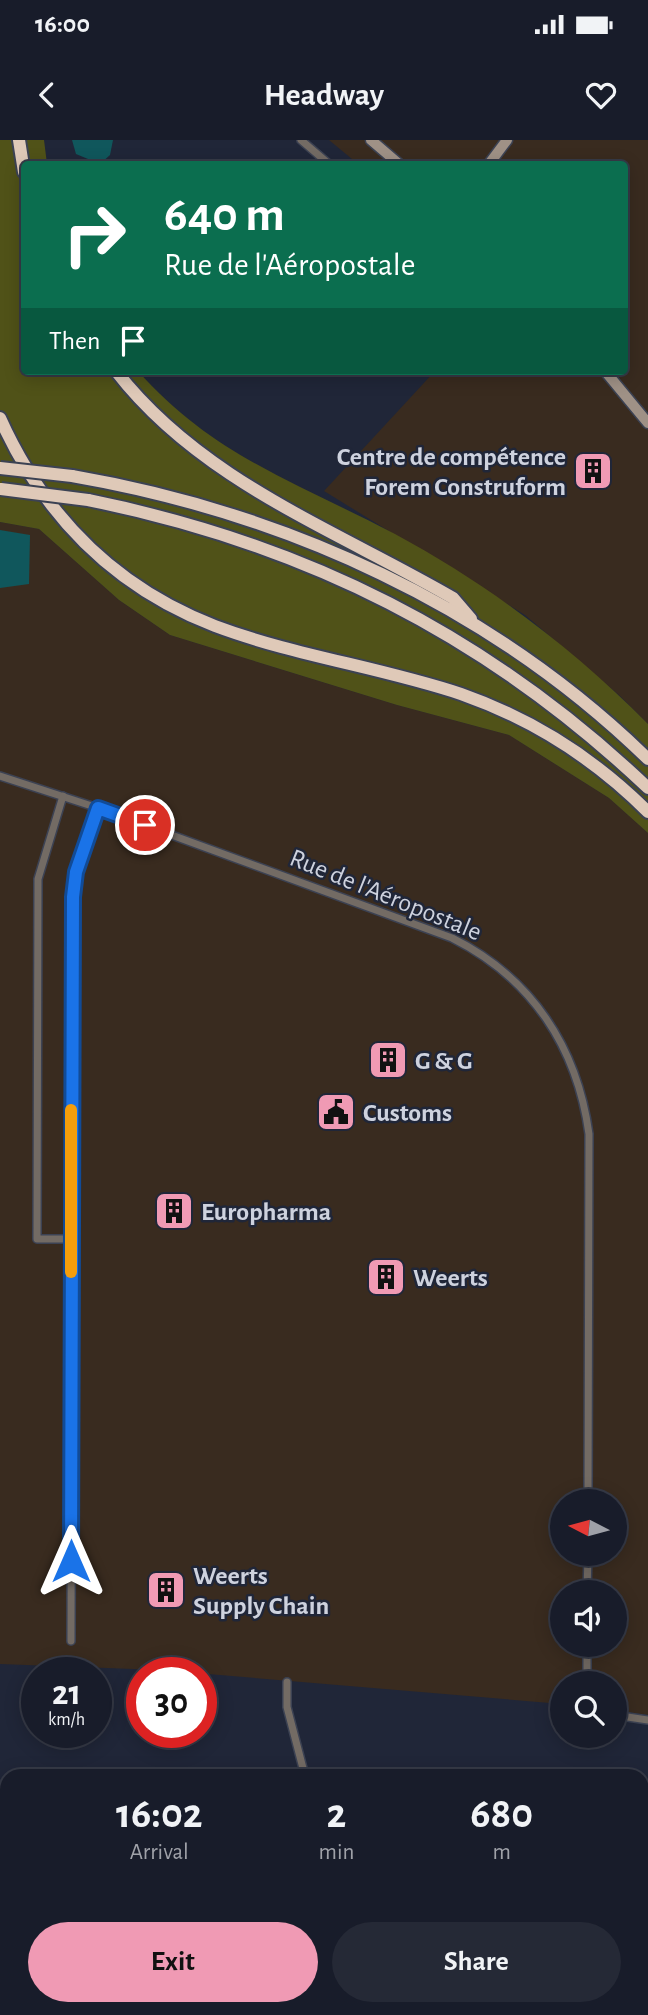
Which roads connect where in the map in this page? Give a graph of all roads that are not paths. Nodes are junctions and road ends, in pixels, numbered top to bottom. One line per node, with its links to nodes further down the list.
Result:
1 (19, 140): 5 (highway)
2 (300, 140): 6 (street)
3 (371, 140): 7 (street)
4 (507, 140): 8 (street)
5 (22, 161)
6 (325, 161)
7 (396, 161)
8 (491, 161)
9 (119, 375): 15 (highway)
10 (608, 375): 12 (street)
11 (0, 418): 21 (highway)
12 (648, 423)
13 (0, 468): 15 (highway, bridge)
14 (1, 489): 18 (highway, bridge)
15 (478, 627): 16 (highway)
16 (648, 759)
17 (0, 776): 19 (street, Rue de l'Aéropostale)
18 (648, 788)
19 (63, 796): 20 (street, Rue de l'Aéropostale); 22 (street)
20 (98, 808): 22 (street); 23 (street, Rue de l'Aéropostale)
21 (648, 812)
22 (71, 1239): 24 (street)
23 (588, 1489)
24 (71, 1641)
25 (287, 1682): 28 (street)
26 (627, 1717): 27 (street)
27 (648, 1720)
28 (303, 1769)

